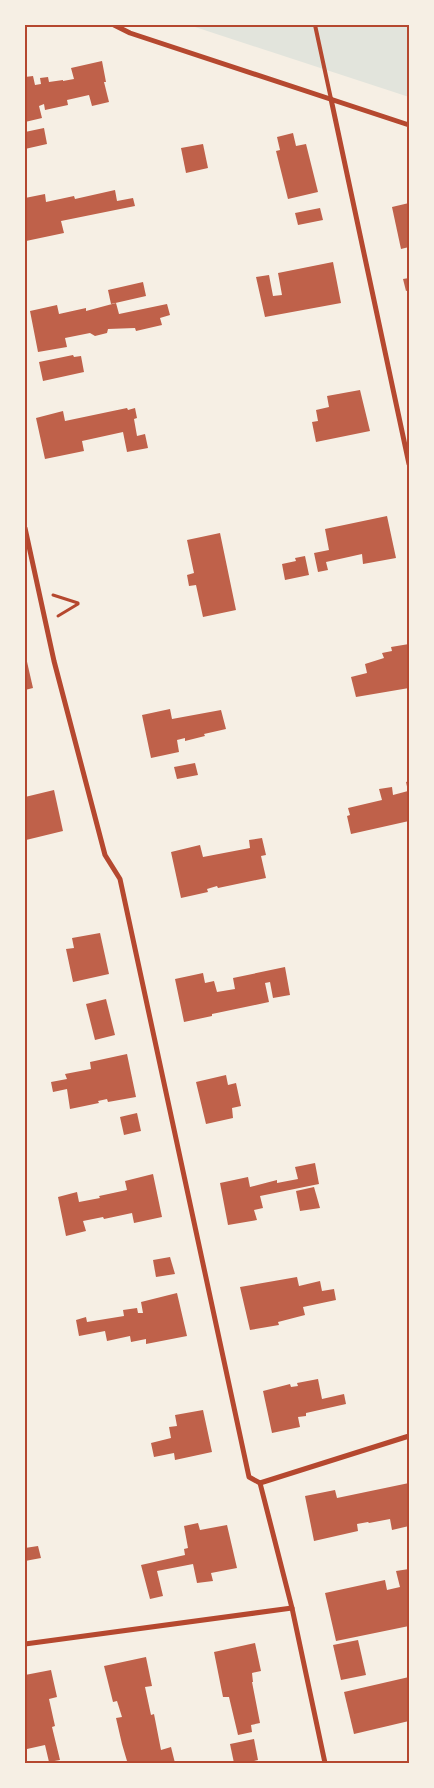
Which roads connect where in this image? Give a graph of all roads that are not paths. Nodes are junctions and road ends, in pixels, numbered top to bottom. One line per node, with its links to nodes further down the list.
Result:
1 (114, 25): 3 (street)
2 (315, 25): 3 (lane)
3 (332, 99): 4 (street); 5 (street)
4 (409, 125)
5 (409, 464)
6 (25, 528): 8 (street)
7 (409, 1436): 8 (street)
8 (260, 1483): 9 (street)
9 (292, 1608): 10 (street); 11 (street)
10 (25, 1644)
11 (325, 1763)

